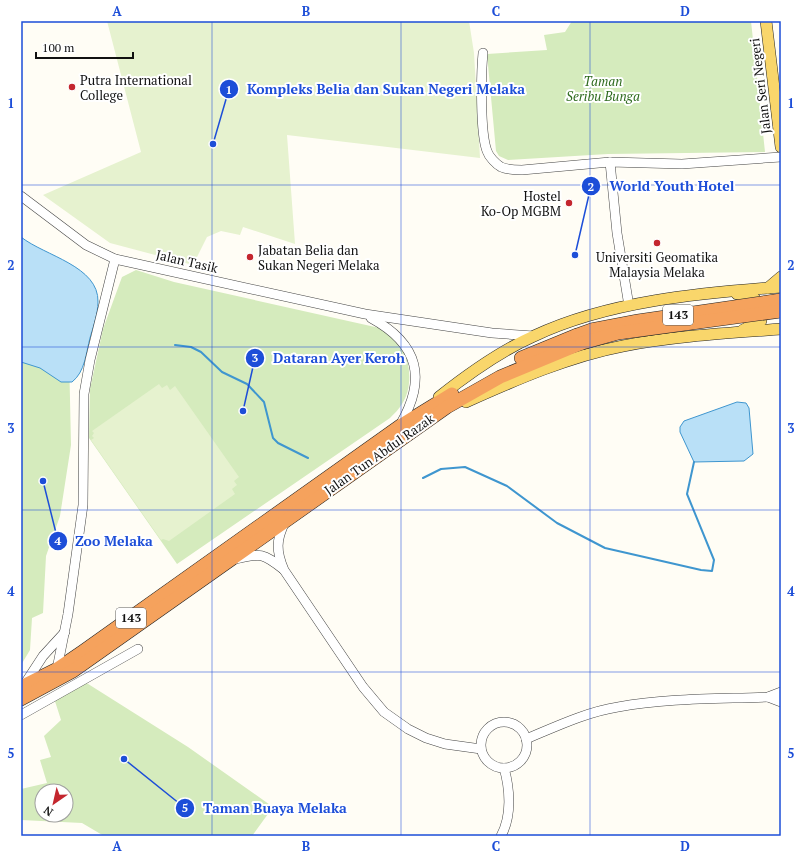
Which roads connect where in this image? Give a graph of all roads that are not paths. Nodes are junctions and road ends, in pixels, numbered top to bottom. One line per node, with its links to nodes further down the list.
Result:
1 (766, 21): 3 (main road, Jalan Seri Negeri)
2 (482, 53): 5 (street)
3 (781, 147)
4 (781, 157): 5 (street)
5 (610, 162): 13 (street)
6 (21, 196): 7 (street, Jalan Tasik)
7 (115, 259): 15 (street, Jalan Tasik); 25 (street)
8 (781, 277): 10 (main road)
9 (781, 287): 10 (main road)
10 (768, 288): 11 (main road)
11 (726, 292): 13 (main road); 17 (main road)
12 (781, 300): 19 (highway, Jalan Tun Abdul Razak / 143, bridge)
13 (629, 306): 18 (main road)
14 (781, 311): 19 (highway, Jalan Tun Abdul Razak / 143, bridge)
15 (365, 314): 18 (street, Jalan Tasik); 21 (street, Jalan Tasik)
16 (778, 331): 17 (main road)
17 (736, 333): 20 (main road)
18 (534, 336): 20 (main road)
19 (580, 339): 20 (highway, Jalan Tun Abdul Razak / 143)
20 (426, 415): 21 (highway, Jalan Tun Abdul Razak / 143); 22 (highway, Jalan Tun Abdul Razak / 143)
21 (400, 426): 27 (highway, Jalan Tun Abdul Razak / 143)
22 (287, 520): 23 (highway, Jalan Tun Abdul Razak / 143); 24 (street)
23 (229, 561): 24 (street); 29 (highway, Jalan Tun Abdul Razak / 143)
24 (284, 570): 34 (street)
25 (66, 632): 27 (street); 29 (street)
26 (138, 649): 32 (street)
27 (57, 669): 29 (highway, Jalan Tun Abdul Razak / 143)
28 (781, 692): 30 (street)
29 (22, 693): 32 (street)
30 (768, 697): 31 (street); 33 (street)
31 (781, 702)
32 (25, 714)
33 (526, 739): 34 (street); 35 (street)
34 (481, 749): 35 (street)
35 (504, 768): 36 (street)
36 (501, 836)

